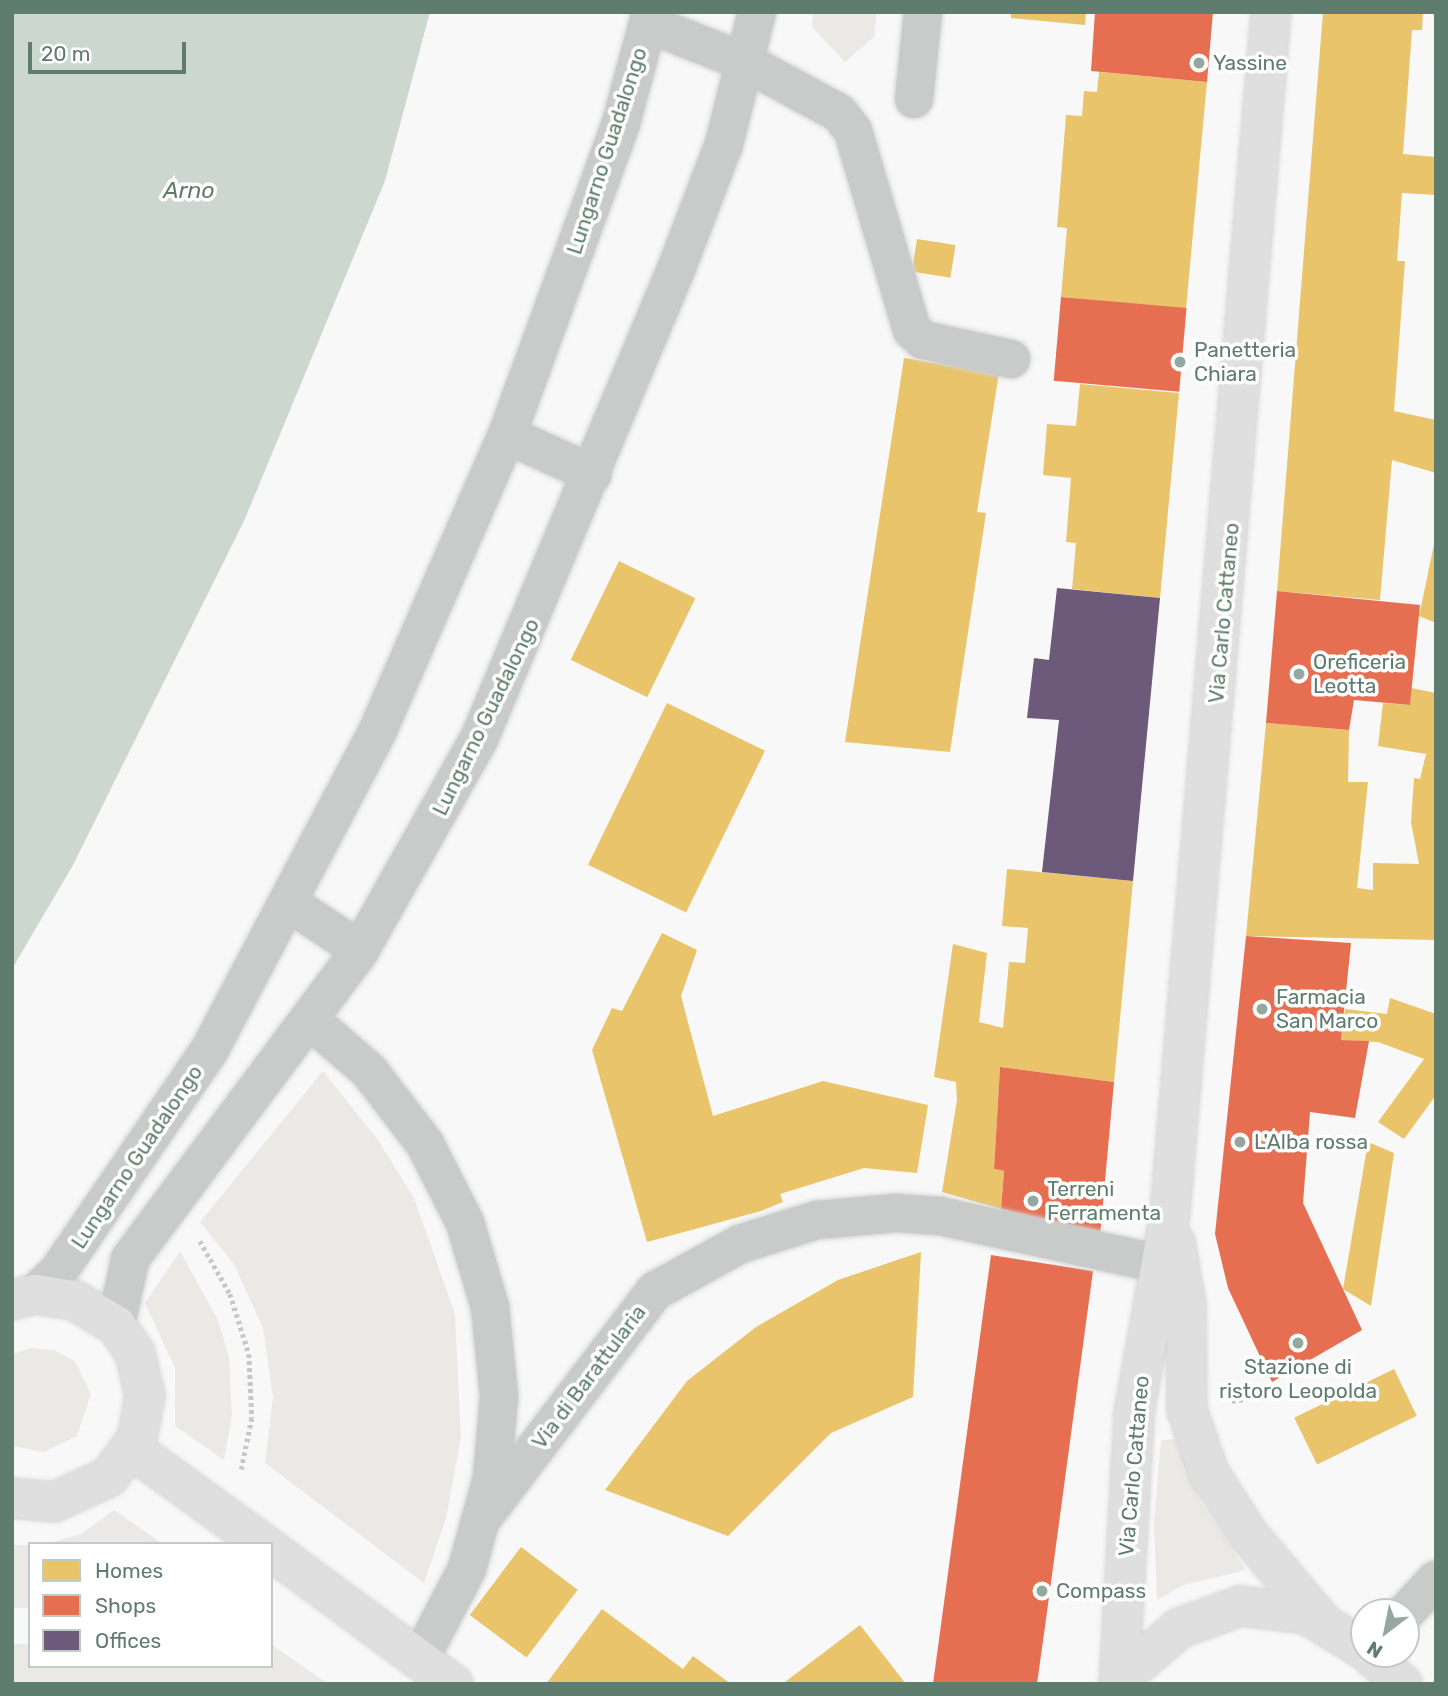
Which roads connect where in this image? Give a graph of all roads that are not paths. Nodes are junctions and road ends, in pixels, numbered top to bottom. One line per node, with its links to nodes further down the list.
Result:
1 (757, 12): 5 (street, Lungarno Guadalongo)
2 (923, 12): 6 (street)
3 (1271, 12): 13 (main road, Via Carlo Cattaneo)
4 (650, 18): 5 (street, Lungarno Guadalongo); 8 (street, Lungarno Guadalongo)
5 (745, 62): 7 (street); 9 (street, Lungarno Guadalongo)
6 (914, 99)
7 (1011, 359)
8 (507, 435): 9 (street); 10 (street, Lungarno Guadalongo)
9 (593, 474): 11 (street, Lungarno Guadalongo)
10 (289, 903): 11 (street); 15 (street, Lungarno Guadalongo)
11 (360, 950): 12 (street, Lungarno Guadalongo)
12 (310, 1020): 16 (street, Lungarno Guadalongo); 19 (street)
13 (1170, 1213): 14 (main road, Via Carlo Cattaneo); 24 (main road, Via Carlo Cattaneo)
14 (1161, 1264): 19 (street, Via di Barattularia); 28 (main road, Via Carlo Cattaneo)
15 (24, 1297): 16 (main road)
16 (116, 1325): 17 (main road)
17 (132, 1449): 18 (main road); 20 (main road)
18 (12, 1499)
19 (484, 1516): 26 (street)
20 (260, 1542)
21 (273, 1551): 26 (main road)
22 (1436, 1580): 23 (street)
23 (1419, 1598)
24 (1321, 1621): 25 (main road); 28 (main road)
25 (1350, 1640)
26 (420, 1659): 29 (main road)
27 (1385, 1668): 30 (main road)
28 (1119, 1681)
29 (453, 1684)
30 (1402, 1684)

